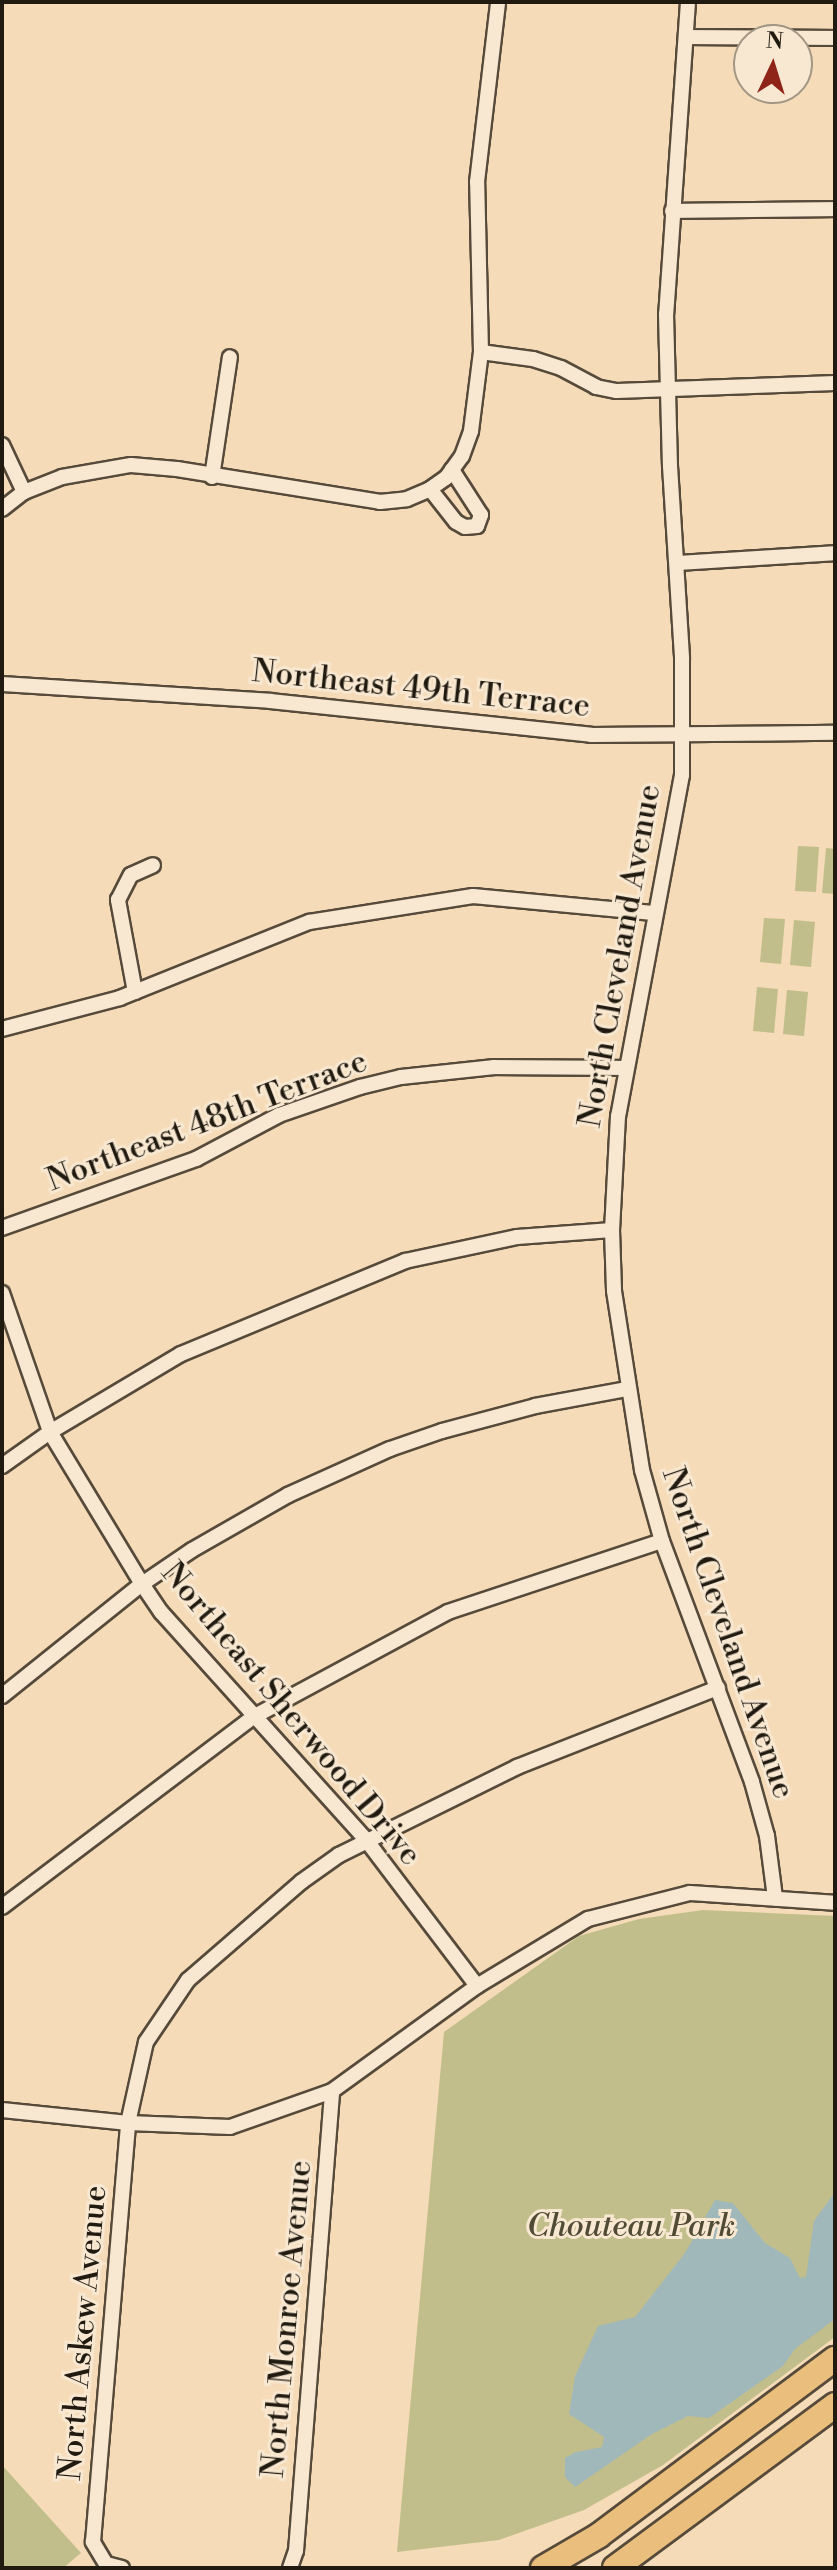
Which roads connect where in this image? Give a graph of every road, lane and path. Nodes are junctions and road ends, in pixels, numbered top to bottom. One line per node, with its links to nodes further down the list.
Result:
1 (498, 2): 7 (street)
2 (688, 2): 3 (street, North Cleveland Avenue)
3 (688, 37): 4 (street); 6 (street, North Cleveland Avenue)
4 (835, 38)
5 (835, 209): 6 (street)
6 (672, 211): 10 (street, North Cleveland Avenue)
7 (481, 352): 10 (street); 12 (street)
8 (230, 357): 13 (street)
9 (835, 383): 10 (street)
10 (666, 390): 18 (street, North Cleveland Avenue)
11 (2, 445): 15 (street)
12 (452, 470): 14 (street); 14 (street)
13 (212, 477): 14 (street); 15 (street)
14 (430, 489)
15 (24, 492): 16 (street)
16 (2, 509)
17 (835, 553): 18 (street)
18 (677, 563): 21 (street, North Cleveland Avenue)
19 (2, 684): 21 (street, Northeast 49th Terrace)
20 (835, 733): 21 (street, Northeast 49th Terrace)
21 (683, 735): 23 (street, North Cleveland Avenue)
22 (153, 865): 24 (street)
23 (653, 913): 24 (street); 26 (street, North Cleveland Avenue)
24 (135, 992): 25 (street)
25 (2, 1029)
26 (626, 1068): 27 (street, Northeast 48th Terrace); 28 (street, North Cleveland Avenue)
27 (2, 1228)
28 (612, 1230): 30 (street, North Cleveland Avenue); 31 (street)
29 (2, 1293): 31 (street, Northeast Sherwood Drive)
30 (627, 1389): 33 (street, North Cleveland Avenue); 34 (street)
31 (50, 1432): 32 (street); 34 (street, Northeast Sherwood Drive)
32 (2, 1466)
33 (662, 1541): 35 (street, North Cleveland Avenue); 37 (street)
34 (142, 1584): 36 (street); 37 (street, Northeast Sherwood Drive)
35 (718, 1688): 38 (street, North Askew Avenue); 39 (street, North Cleveland Avenue)
36 (2, 1696)
37 (255, 1716): 38 (street, Northeast Sherwood Drive); 41 (street)
38 (367, 1841): 42 (street, Northeast Sherwood Drive); 45 (street, North Askew Avenue)
39 (775, 1898): 40 (street); 42 (street)
40 (835, 1903)
41 (2, 1907)
42 (477, 1986): 43 (street)
43 (332, 2091): 45 (street); 51 (street, North Monroe Avenue)
44 (2, 2110): 45 (street)
45 (128, 2123): 50 (street, North Askew Avenue)
46 (835, 2359): 48 (highway)
47 (835, 2405): 49 (highway)
48 (598, 2536): 52 (highway); 53 (highway)
49 (620, 2566)
50 (122, 2568)
51 (290, 2568)
52 (525, 2568)
53 (543, 2568)

